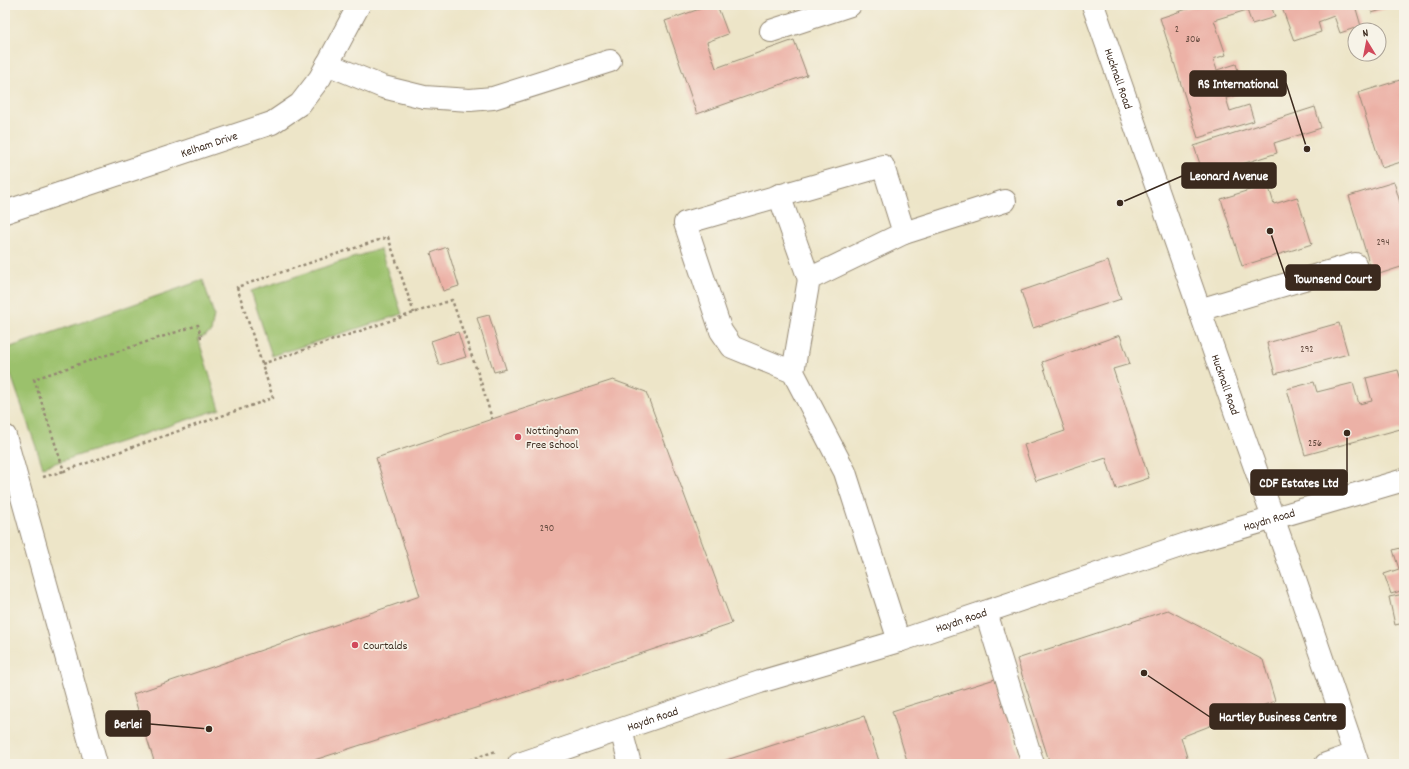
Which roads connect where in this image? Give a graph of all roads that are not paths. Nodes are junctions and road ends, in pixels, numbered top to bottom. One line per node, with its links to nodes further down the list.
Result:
1 (359, 5): 6 (street, Kelham Drive)
2 (850, 5): 4 (street)
3 (1097, 6): 13 (street, Hucknall Road)
4 (771, 31)
5 (610, 61): 6 (street)
6 (327, 64): 9 (street, Kelham Drive)
7 (779, 195): 10 (street); 12 (street); 14 (street)
8 (1005, 201): 10 (street)
9 (5, 212)
10 (904, 233): 12 (street)
11 (1354, 264): 13 (street)
12 (809, 279): 14 (street)
13 (1199, 310): 17 (street, Hucknall Road)
14 (793, 372): 19 (street)
15 (5, 436): 22 (street)
16 (1404, 480): 17 (street, Haydn Road)
17 (1274, 518): 18 (street, Haydn Road); 21 (street, Hucknall Road)
18 (986, 612): 19 (street, Haydn Road); 25 (street)
19 (899, 641): 20 (street, Haydn Road)
20 (621, 730): 23 (street, Haydn Road); 24 (street)
21 (1356, 759): 26 (street)
22 (96, 764)
23 (519, 764)
24 (630, 764)
25 (1033, 764)
26 (1326, 764)

